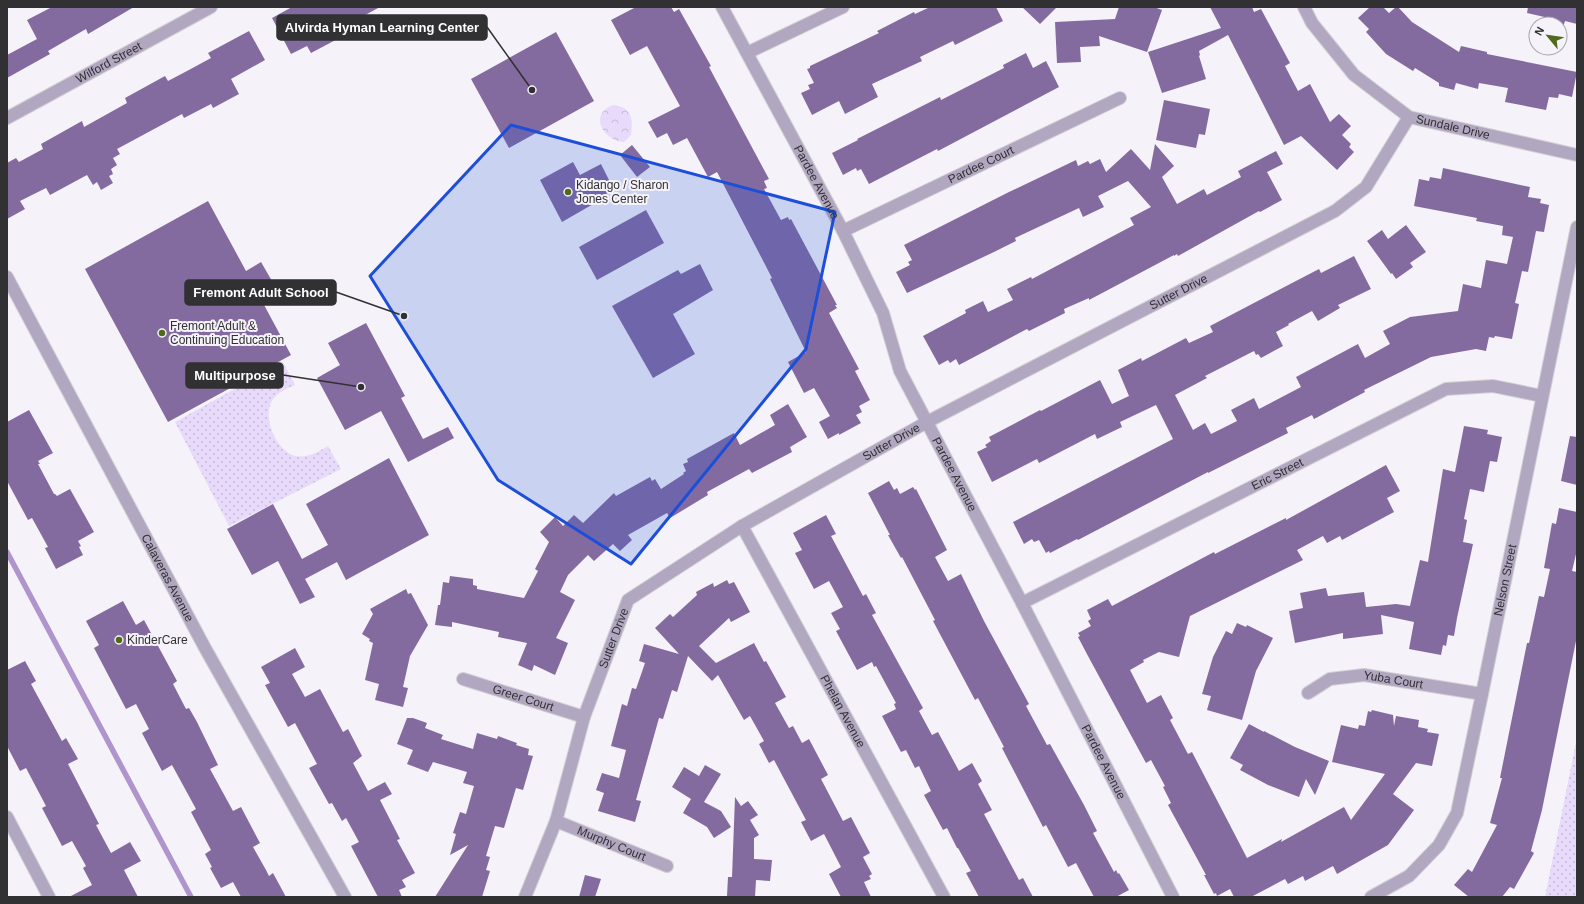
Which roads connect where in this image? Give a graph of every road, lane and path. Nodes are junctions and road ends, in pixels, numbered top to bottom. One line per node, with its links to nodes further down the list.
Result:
1 (211, 7): 8 (street, Wilford Street)
2 (722, 7): 5 (street, Pardee Avenue)
3 (842, 7): 5 (street)
4 (1304, 7): 7 (street, Sundale Drive)
5 (747, 53): 11 (street, Pardee Avenue)
6 (1120, 98): 11 (street, Pardee Court)
7 (1409, 117): 9 (street, Sundale Drive); 14 (street, Sutter Drive)
8 (7, 118)
9 (1577, 155)
10 (1577, 227): 13 (street, Nelson Street)
11 (842, 231): 14 (street, Pardee Avenue)
12 (7, 277): 25 (street, Calaveras Avenue)
13 (1542, 396): 16 (street, Eric Street); 19 (street, Nelson Street)
14 (927, 422): 15 (street, Sutter Drive); 16 (street, Pardee Avenue)
15 (742, 526): 20 (street, Sutter Drive); 27 (street, Phelan Avenue)
16 (1022, 603): 28 (street, Pardee Avenue)
17 (463, 679): 20 (street, Greer Court)
18 (1308, 693): 19 (street, Yuba Court)
19 (1482, 694): 29 (street, Nelson Street)
20 (584, 717): 22 (street, Sutter Drive)
21 (7, 817): 24 (street)
22 (556, 821): 23 (street, Murphy Court); 26 (street, Sutter Drive)
23 (667, 866)
24 (49, 897)
25 (345, 897)
26 (525, 897)
27 (944, 897)
28 (1173, 897)
29 (1371, 897)

